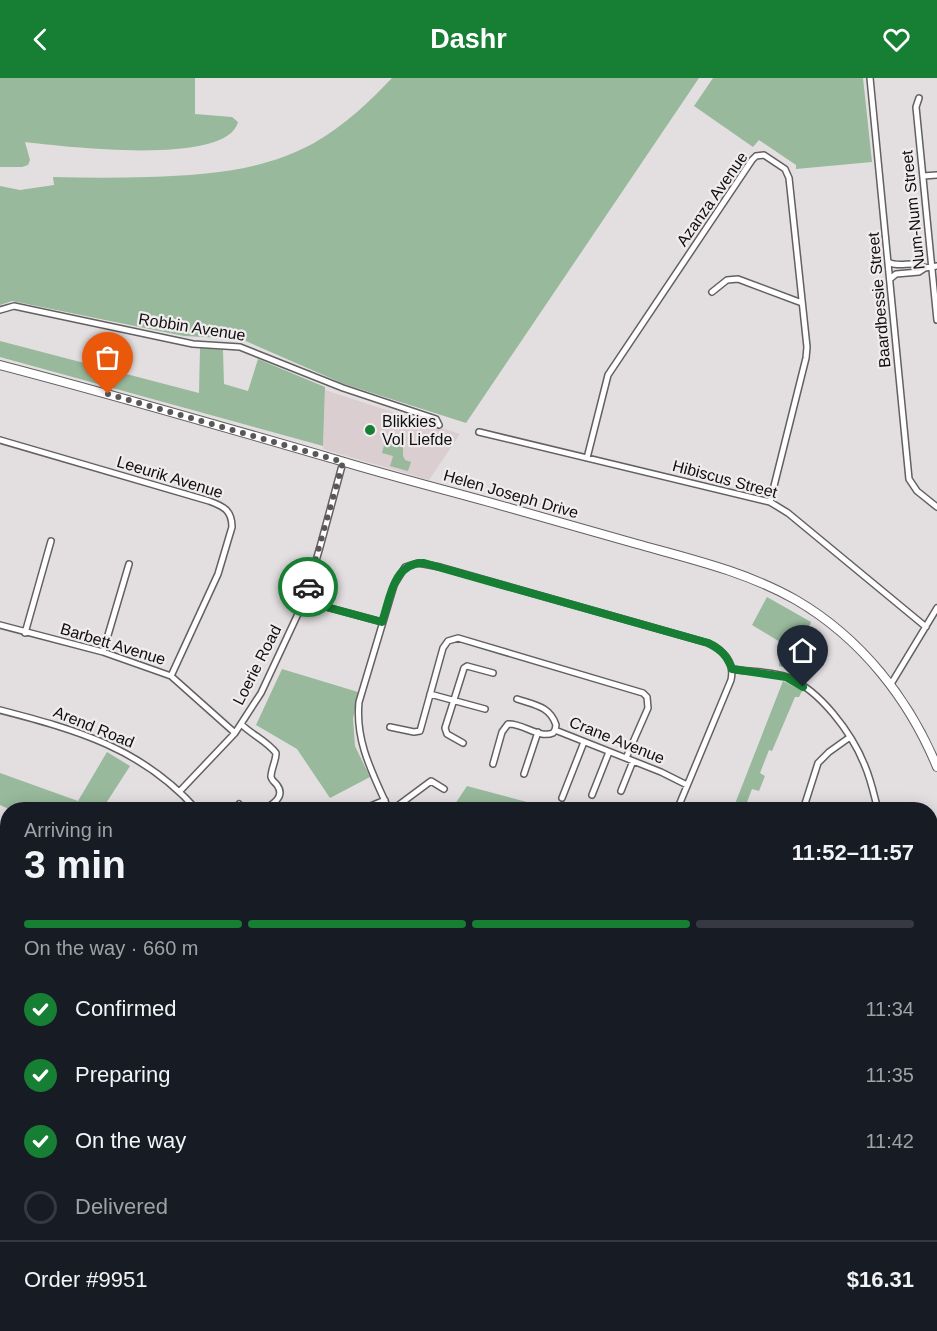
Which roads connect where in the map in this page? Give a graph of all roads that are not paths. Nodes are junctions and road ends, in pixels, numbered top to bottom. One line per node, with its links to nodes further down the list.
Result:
1 (870, 78): 5 (street, Baardbessie Street)
2 (919, 98): 4 (street, Num-Num Street)
3 (937, 175): 4 (street)
4 (923, 176): 6 (street, Num-Num Street)
5 (888, 262): 7 (street); 8 (street, Baardbessie Street)
6 (935, 266): 7 (street); 12 (street, Num-Num Street)
7 (925, 268): 8 (street)
8 (890, 279): 20 (street, Baardbessie Street)
9 (712, 292): 10 (street)
10 (801, 303): 17 (street, Azanza Avenue); 19 (street, Azanza Avenue)
11 (0, 310): 14 (street, Robbin Avenue)
12 (937, 320)
13 (0, 365): 18 (street, Helen Joseph Drive)
14 (439, 425)
15 (479, 432): 17 (street, Hibiscus Street)
16 (0, 440): 32 (street, Leeurik Avenue)
17 (587, 458): 19 (street, Hibiscus Street)
18 (343, 462): 23 (street, Loerie Road); 33 (street, Helen Joseph Drive)
19 (770, 502): 27 (street, Hibiscus Street)
20 (937, 507)
21 (51, 541): 28 (street)
22 (129, 564): 29 (street)
23 (304, 601): 25 (street); 39 (street, Loerie Road)
24 (937, 608): 27 (street)
25 (382, 622): 30 (street); 59 (street)
26 (0, 625): 28 (street, Barbett Avenue)
27 (926, 627): 33 (street)
28 (25, 633): 29 (street, Barbett Avenue)
29 (103, 652): 32 (street, Barbett Avenue)
30 (732, 669): 44 (street); 53 (street)
31 (493, 673): 36 (street)
32 (171, 676): 43 (street, Barbett Avenue)
33 (891, 684): 51 (street, Helen Joseph Drive)
34 (430, 694): 36 (street); 40 (street); 48 (street)
35 (517, 699): 41 (street, Crane Avenue)
36 (453, 700): 37 (street); 46 (street)
37 (485, 709)
38 (0, 710): 55 (street, Arend Road)
39 (242, 724): 43 (street, Loerie Road); 61 (street)
40 (390, 727)
41 (555, 730): 42 (street); 45 (street, Crane Avenue)
42 (538, 732): 50 (street); 52 (street)
43 (235, 733): 55 (street, Loerie Road)
44 (850, 737): 65 (street); 66 (street)
45 (584, 742): 47 (street, Crane Avenue); 58 (street)
46 (463, 743)
47 (609, 752): 48 (street, Crane Avenue); 57 (street)
48 (626, 758): 49 (street, Crane Avenue)
49 (633, 761): 53 (street, Crane Avenue); 56 (street)
50 (492, 764)
51 (937, 767)
52 (524, 774)
53 (687, 785): 64 (street)
54 (444, 789): 63 (street)
55 (180, 791): 60 (street, Arend Road)
56 (621, 791)
57 (592, 795)
58 (562, 798)
59 (385, 800): 62 (street)
60 (190, 802)
61 (276, 802)
62 (380, 802)
63 (402, 802)
64 (680, 802)
65 (806, 802)
66 (876, 802)

